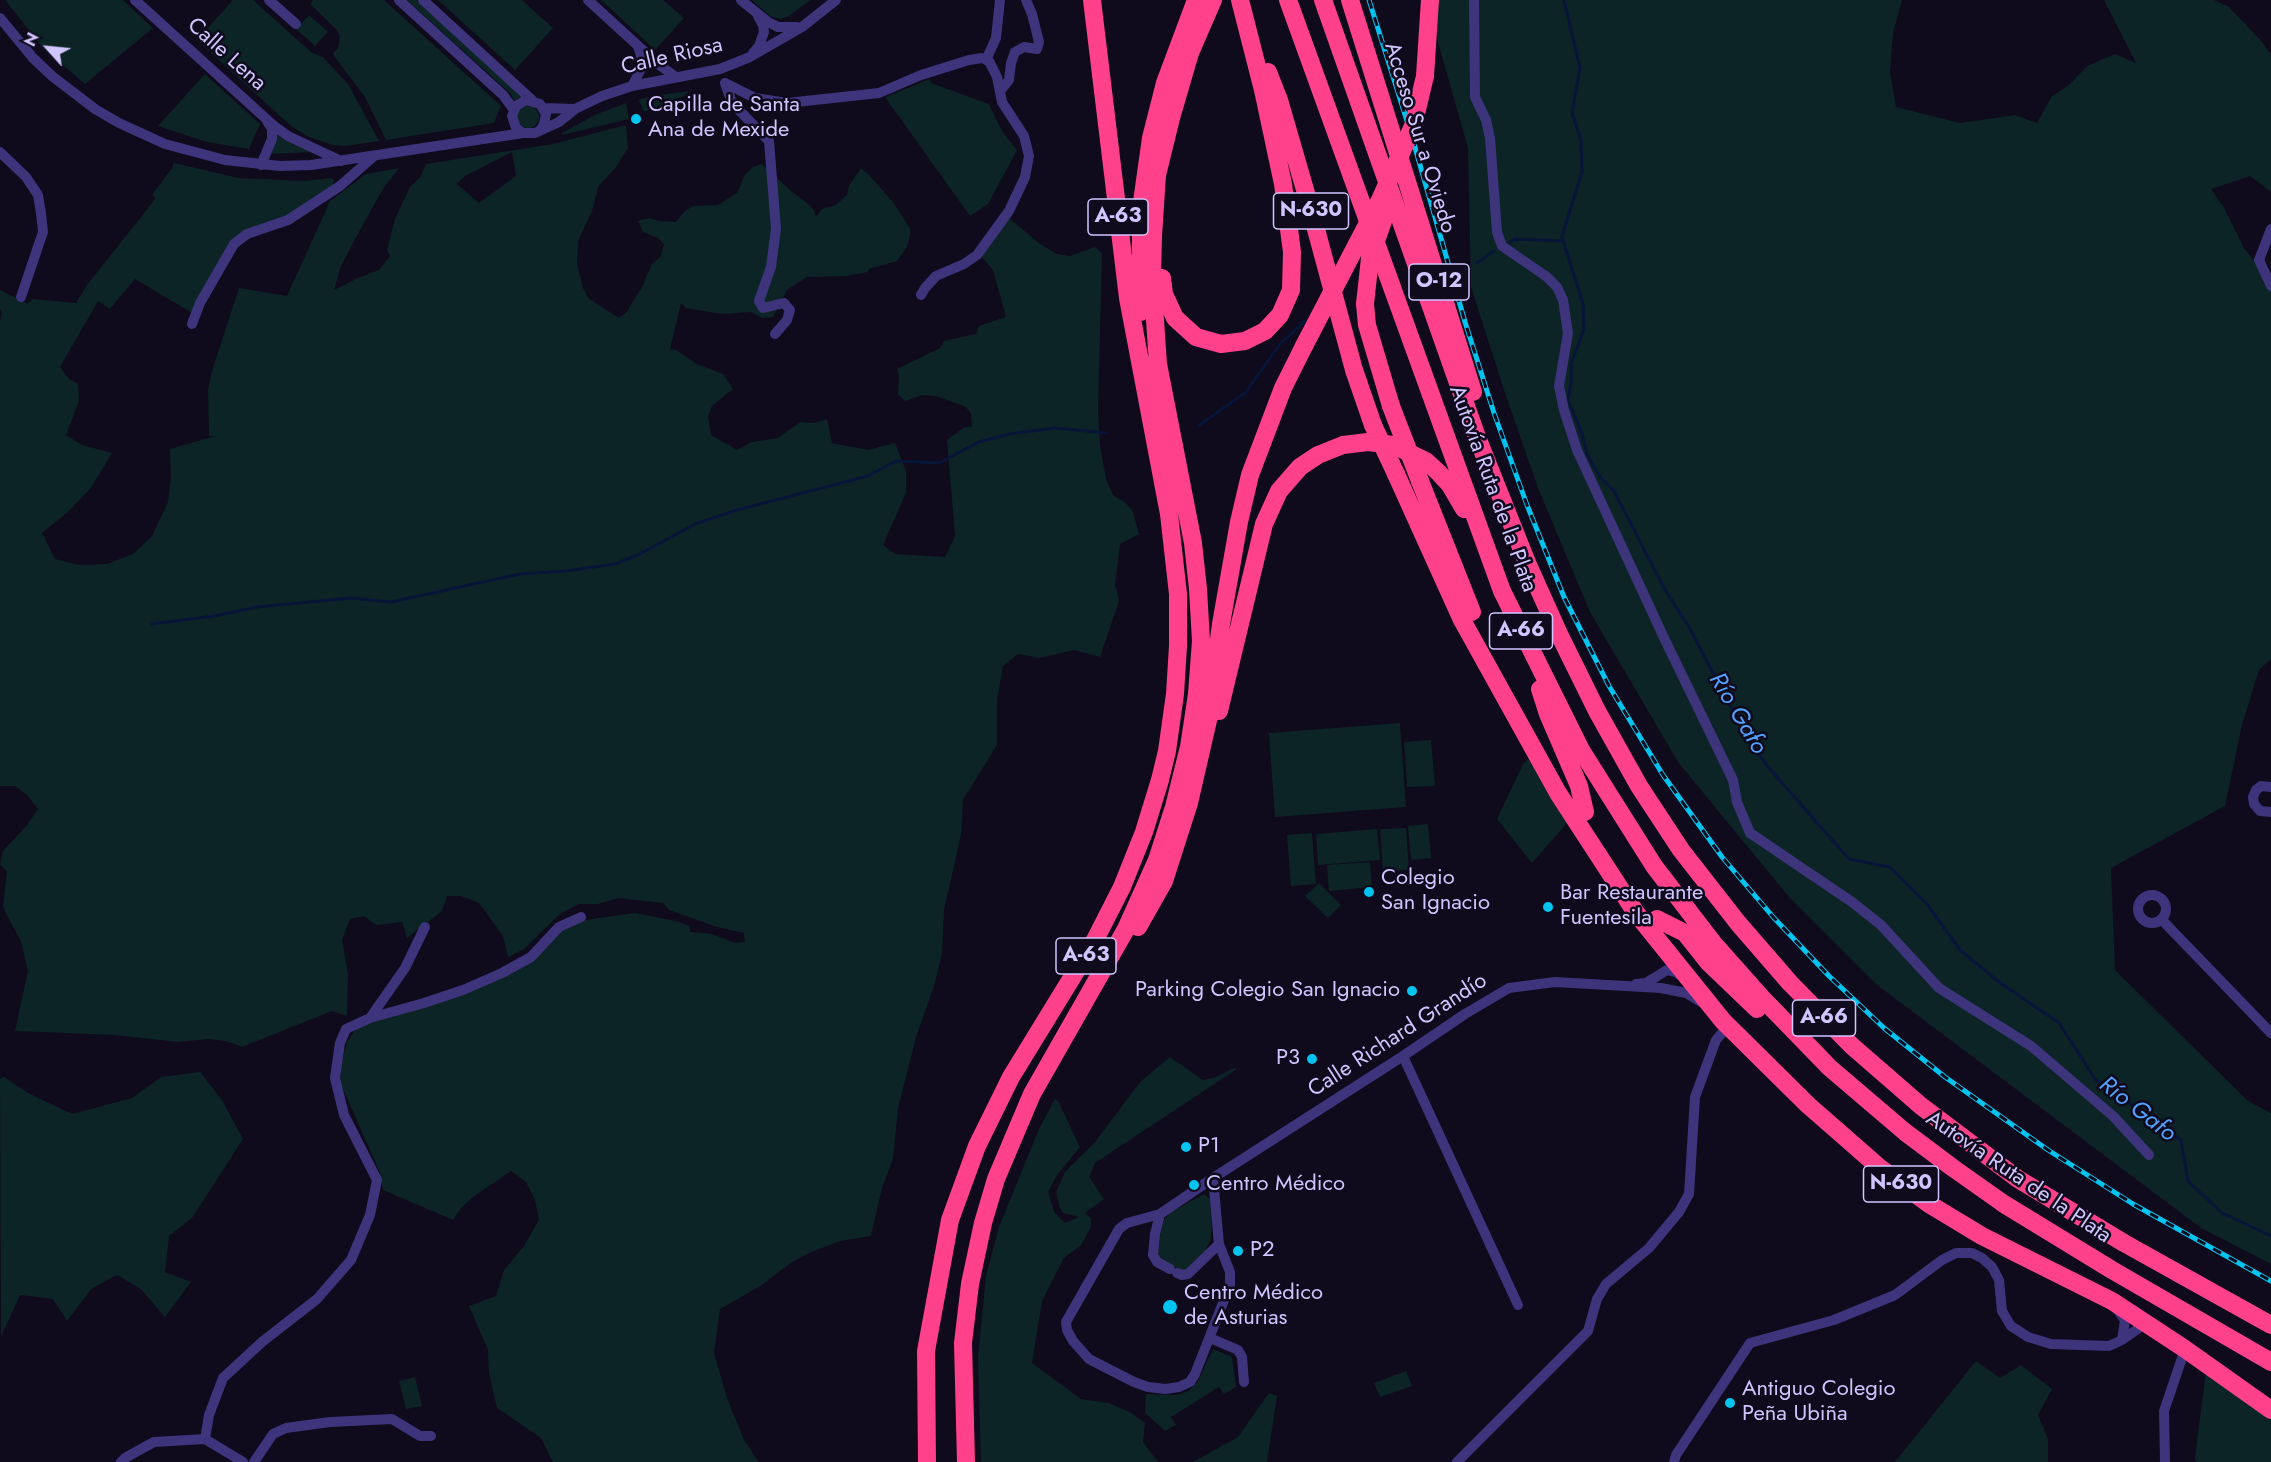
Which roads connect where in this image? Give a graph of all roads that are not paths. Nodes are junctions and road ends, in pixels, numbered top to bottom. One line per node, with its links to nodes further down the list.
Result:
1 (135, 0): 33 (street, Calle Lena)
2 (269, 0): 20 (street)
3 (399, 0): 34 (street)
4 (423, 0): 30 (street)
5 (588, 0): 22 (street)
6 (741, 0): 18 (street)
7 (836, 0): 21 (street, Calle Riosa)
8 (1000, 0): 24 (street)
9 (1026, 0): 29 (street)
10 (1092, 0): 50 (highway, A-63)
11 (1241, 0): 39 (highway); 54 (highway, N-630, bridge)
12 (1288, 0): 52 (highway, Autovía Ruta de la Plata / A-66)
13 (1323, 0): 51 (highway, Autovía Ruta de la Plata / A-66)
14 (1350, 0): 51 (highway, Acceso Sur a Oviedo / O-12)
15 (1430, 0): 35 (highway, N-630, bridge)
16 (1474, 0): 73 (street)
17 (1206, 1): 39 (highway, A-63); 50 (highway)
18 (758, 16): 21 (street); 23 (street)
19 (0, 18): 43 (street)
20 (296, 24)
21 (802, 27): 23 (street, Calle Riosa)
22 (637, 43): 26 (street); 28 (street)
23 (750, 57): 25 (street, Calle Riosa)
24 (986, 60): 27 (street); 29 (street)
25 (720, 69): 26 (street, Calle Riosa); 27 (street)
26 (676, 77): 28 (street, Calle Riosa)
27 (725, 83): 49 (street)
28 (632, 86): 32 (street, Calle Riosa)
29 (1000, 90): 46 (street)
30 (532, 100): 31 (street); 34 (street)
31 (543, 108): 32 (street, Calle Riosa); 36 (street)
32 (575, 109): 36 (street, Calle Riosa)
33 (263, 116): 42 (street, Calle Lena); 43 (street, Calle Lena)
34 (513, 116): 37 (street); 38 (street)
35 (1414, 124): 54 (highway, N-630, bridge); 58 (highway, bridge)
36 (541, 129): 37 (street)
37 (523, 133): 38 (street)
38 (497, 137): 41 (street)
39 (1164, 150): 75 (highway, A-63)
40 (0, 152): 47 (street)
41 (373, 157): 42 (street); 48 (street)
42 (342, 162): 43 (street)
43 (261, 165)
44 (2271, 229): 45 (street)
45 (2271, 286)
46 (921, 295)
47 (21, 297)
48 (192, 324)
49 (775, 334)
50 (1155, 433): 92 (highway, A-63)
51 (1528, 565): 80 (highway, Autovía Ruta de la Plata / A-66)
52 (1502, 591): 53 (highway, Autovía Ruta de la Plata / A-66); 58 (highway)
53 (1528, 646): 56 (highway); 72 (highway, Autovía Ruta de la Plata / A-66)
54 (1522, 730): 63 (highway, N-630)
55 (2271, 787): 57 (street)
56 (1586, 812)
57 (2271, 812)
58 (1164, 881): 75 (highway)
59 (581, 917): 68 (street)
60 (1657, 919): 72 (highway)
61 (2161, 919): 70 (street)
62 (425, 927): 68 (street)
63 (1659, 941): 64 (street); 65 (highway, N-630)
64 (1662, 972): 65 (street); 66 (street, Calle Richard Grandío)
65 (1685, 976): 67 (street); 69 (highway, N-630)
66 (1621, 986): 67 (street, Calle Richard Grandío); 71 (street, Calle Richard Grandío)
67 (1661, 988): 69 (street, Calle Richard Grandío)
68 (370, 1018): 88 (street)
69 (1725, 1024): 79 (highway, N-630); 94 (street)
70 (2271, 1033)
71 (1403, 1056): 74 (street, Calle Richard Grandío); 78 (street)
72 (1861, 1095): 84 (highway, Autovía Ruta de la Plata / A-66)
73 (2149, 1155)
74 (1213, 1178): 76 (street, Calle Richard Grandío); 77 (street)
75 (996, 1179): 93 (highway, A-63)
76 (1160, 1214): 77 (street); 81 (street, Calle Richard Grandío)
77 (1219, 1244): 81 (street)
78 (1518, 1305)
79 (2135, 1319): 82 (street); 82 (street); 83 (highway, N-630)
80 (2271, 1325)
81 (1210, 1338): 85 (street)
82 (2122, 1340): 95 (street)
83 (2185, 1348): 86 (highway, N-630); 96 (street)
84 (2271, 1362)
85 (1244, 1382)
86 (2271, 1410)
87 (431, 1436): 91 (street)
88 (205, 1438): 89 (street); 90 (street)
89 (120, 1462)
90 (243, 1462)
91 (254, 1462)
92 (927, 1462)
93 (966, 1462)
94 (1457, 1462)
95 (1674, 1462)
96 (2165, 1462)

